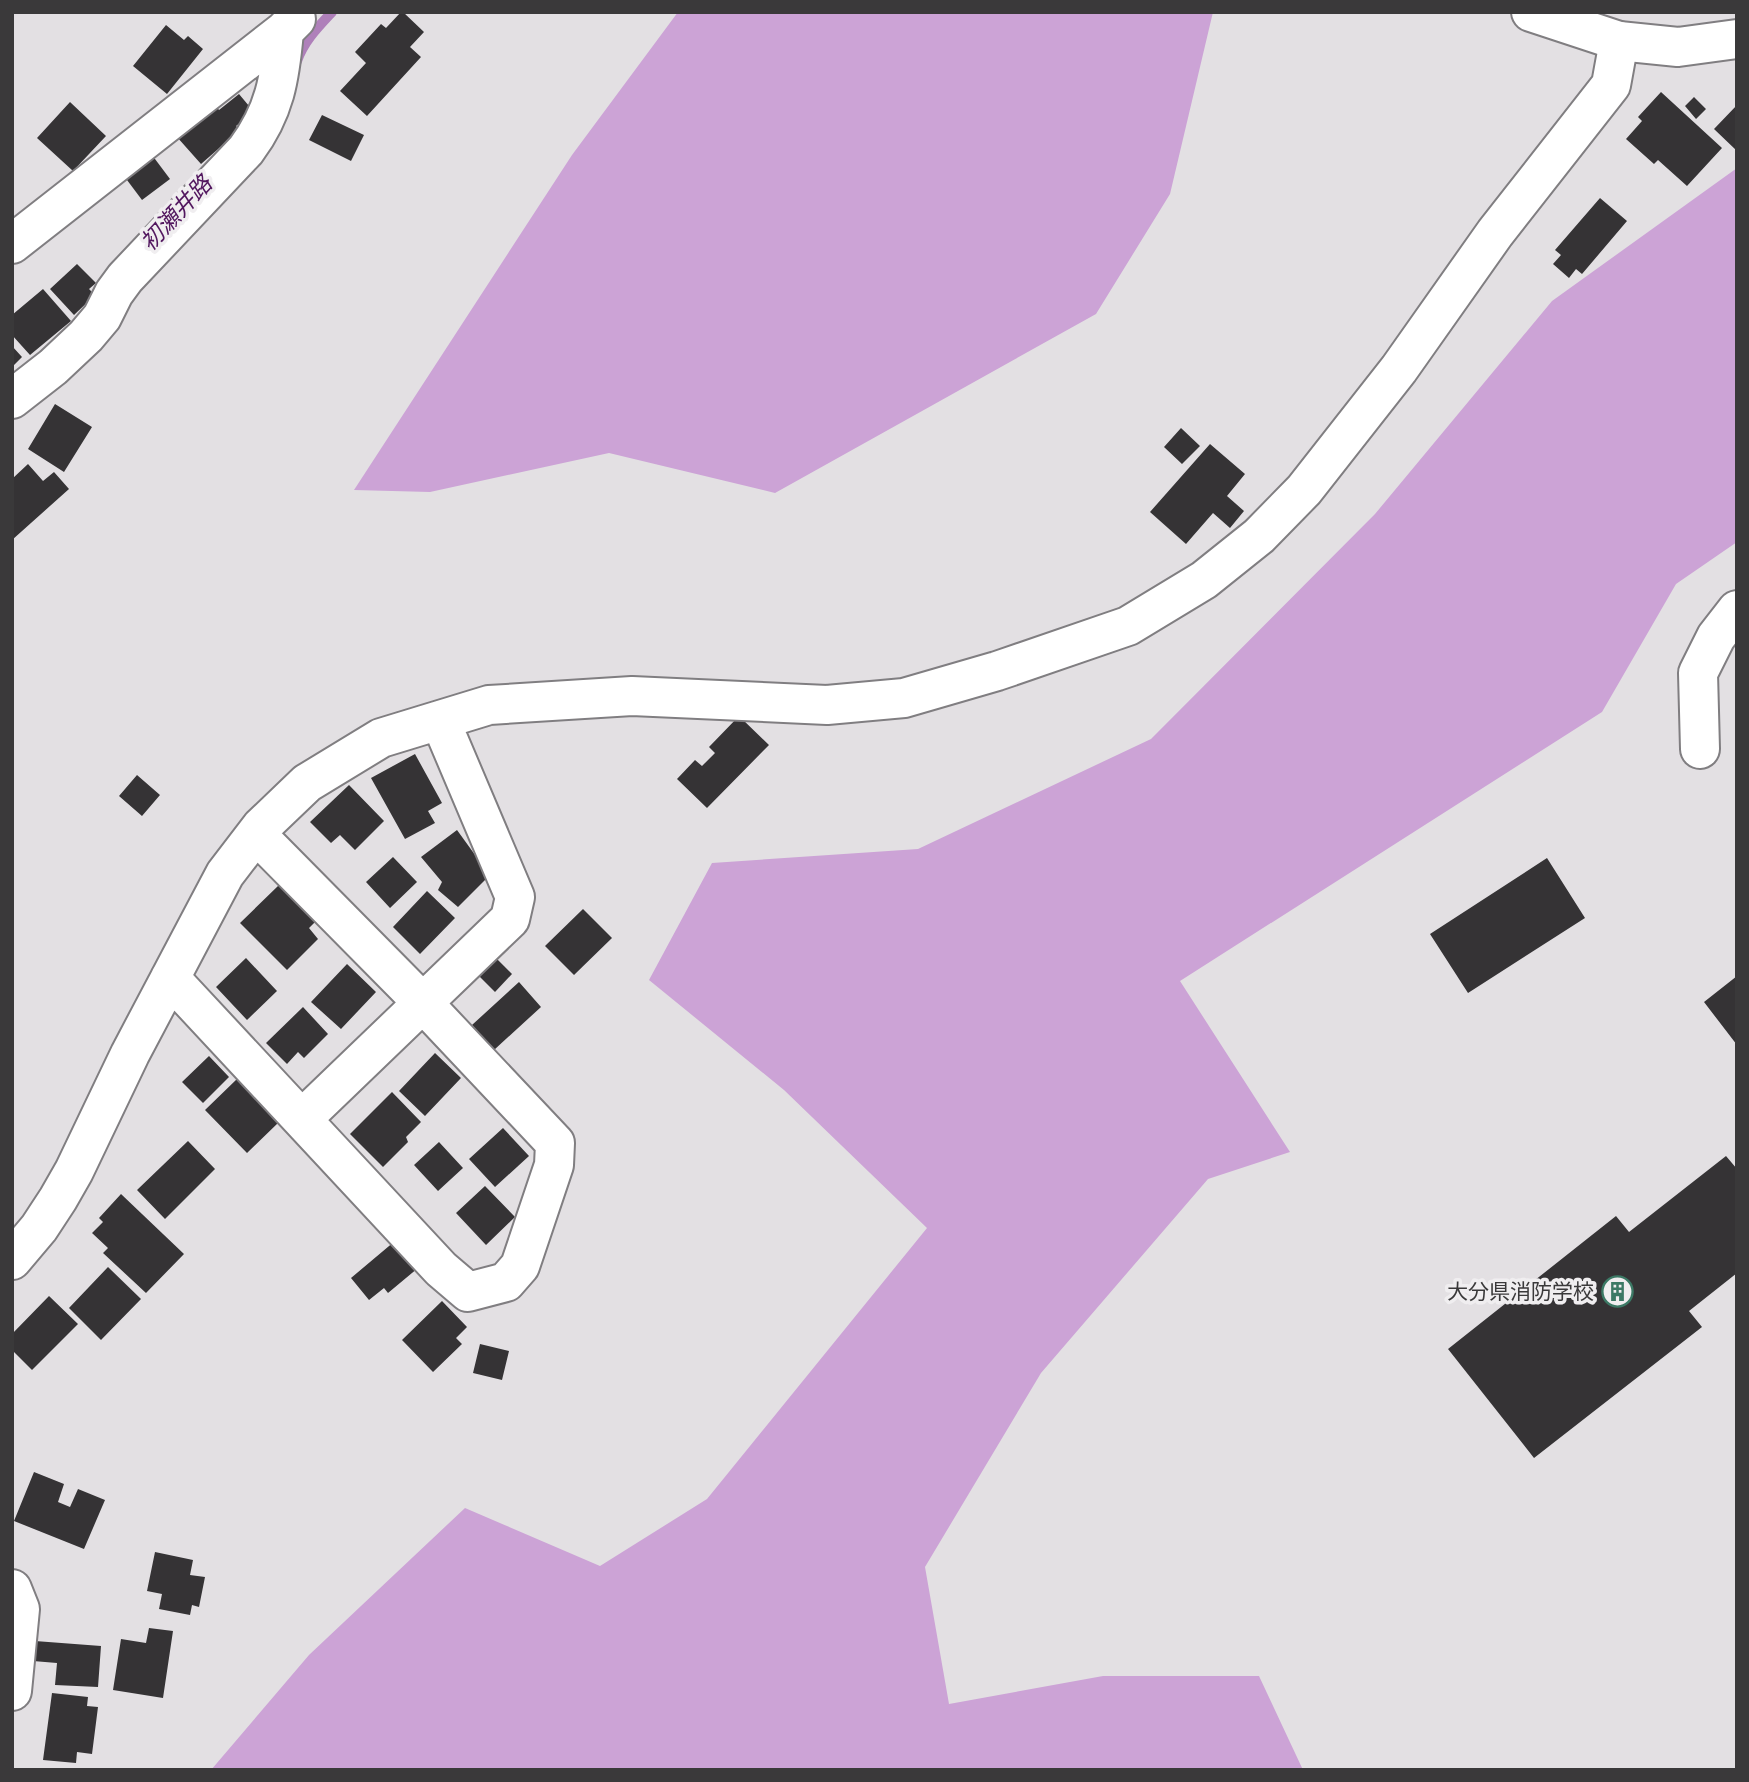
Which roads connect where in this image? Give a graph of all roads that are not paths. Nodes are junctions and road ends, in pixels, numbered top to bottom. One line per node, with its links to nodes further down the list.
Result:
1 (1531, 12): 4 (street)
2 (293, 22): 5 (street); 6 (street)
3 (1737, 39): 4 (street)
4 (1619, 41): 8 (street)
5 (12, 244)
6 (12, 399)
7 (1737, 610): 9 (street)
8 (440, 720): 10 (street); 12 (street)
9 (1700, 749)
10 (256, 834): 11 (street); 12 (street)
11 (170, 978): 13 (street); 14 (street)
12 (423, 1003): 13 (street); 13 (street)
13 (302, 1119)
14 (12, 1260)
15 (12, 1589): 16 (street)
16 (12, 1691)

